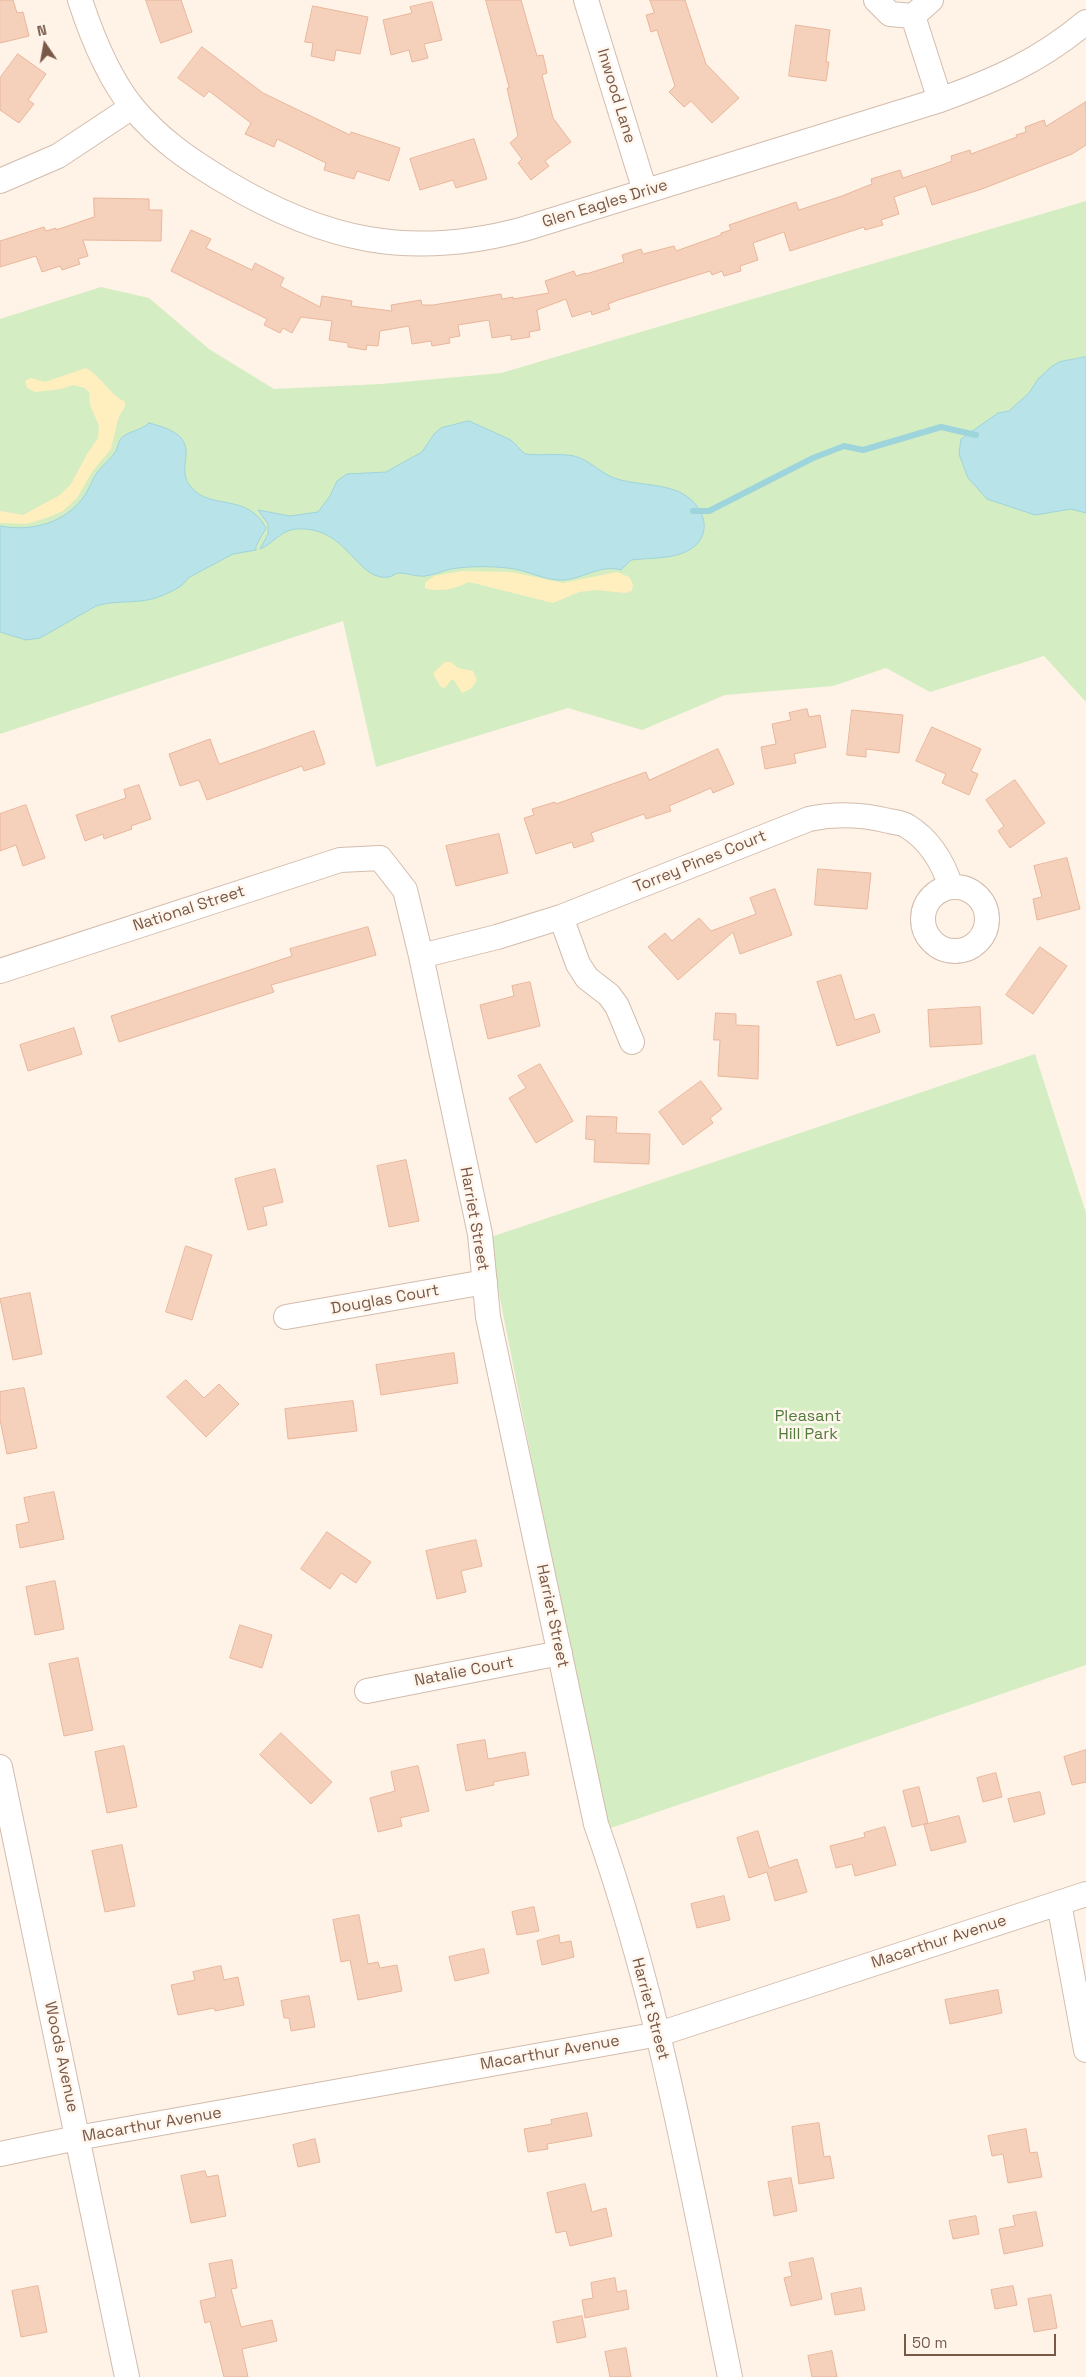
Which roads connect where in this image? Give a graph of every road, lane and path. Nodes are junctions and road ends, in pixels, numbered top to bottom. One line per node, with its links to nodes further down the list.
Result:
1 (80, 0): 8 (street, Glen Eagles Drive)
2 (586, 0): 10 (street, Inwood Lane)
3 (876, 0): 5 (street)
4 (931, 0): 5 (street)
5 (913, 16): 7 (street)
6 (1086, 22): 7 (street, Glen Eagles Drive)
7 (940, 100): 10 (street, Glen Eagles Drive)
8 (132, 107): 9 (street); 10 (street, Glen Eagles Drive)
9 (0, 181)
10 (646, 191)
11 (380, 858): 14 (street, Harriet Street); 15 (street, National Street)
12 (951, 887): 13 (street, Torrey Pines Court)
13 (560, 917): 14 (street, Torrey Pines Court); 16 (street)
14 (421, 956): 17 (street, Harriet Street)
15 (0, 971)
16 (632, 1042)
17 (485, 1282): 18 (street, Douglas Court); 19 (street, Harriet Street)
18 (286, 1317)
19 (560, 1654): 20 (street, Natalie Court); 24 (street, Harriet Street)
20 (367, 1691)
21 (0, 1767): 26 (street, Woods Avenue)
22 (1086, 1894): 23 (street, Macarthur Avenue)
23 (1059, 1903): 24 (street, Macarthur Avenue); 25 (street)
24 (659, 2034): 26 (street, Macarthur Avenue); 29 (street, Harriet Street)
25 (1086, 2050)
26 (77, 2138): 27 (street, Macarthur Avenue); 28 (street, Woods Avenue)
27 (0, 2154)
28 (127, 2377)
29 (730, 2377)

